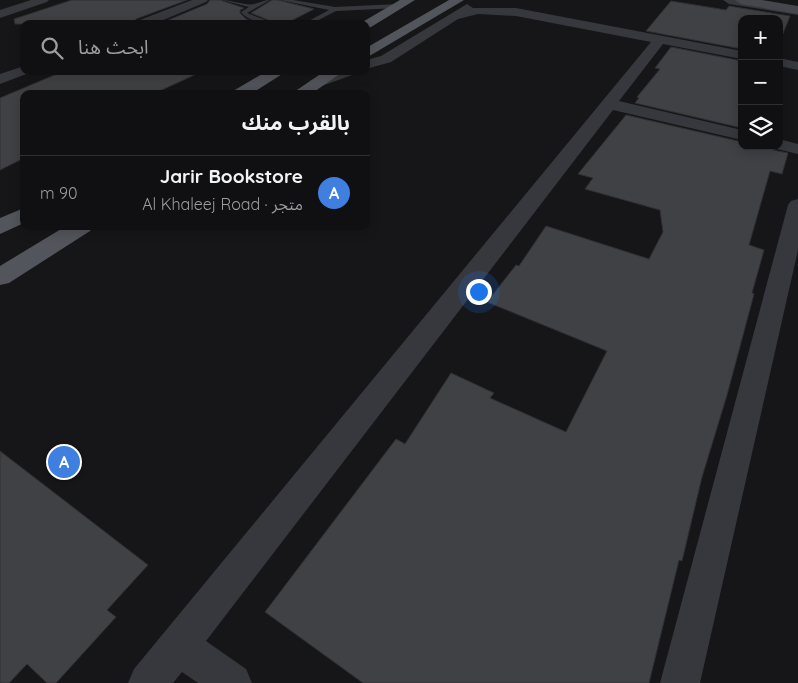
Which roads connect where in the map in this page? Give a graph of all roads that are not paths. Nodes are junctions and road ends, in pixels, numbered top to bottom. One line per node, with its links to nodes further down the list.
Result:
1 (42, 0): 18 (street)
2 (202, 0): 20 (street)
3 (225, 0): 14 (lane)
4 (267, 0): 14 (lane)
5 (283, 0): 15 (lane)
6 (442, 0): 24 (main road)
7 (458, 0): 24 (main road)
8 (481, 0): 19 (street)
9 (491, 0): 17 (street)
10 (729, 0): 16 (street)
11 (742, 0): 16 (street)
12 (766, 0): 16 (street)
13 (403, 3): 15 (lane); 23 (main road)
14 (252, 6): 21 (lane)
15 (335, 9): 22 (lane)
16 (798, 9)
17 (516, 12): 19 (street); 25 (street)
18 (0, 14)
19 (452, 17): 29 (street)
20 (152, 20)
21 (261, 20)
22 (314, 20)
23 (370, 22)
24 (421, 22): 26 (main road)
25 (660, 39): 27 (street); 39 (street)
26 (370, 52)
27 (738, 54)
28 (783, 63): 30 (street)
29 (370, 64)
30 (798, 66)
31 (20, 72): 35 (street)
32 (272, 75): 37 (main road)
33 (329, 75): 36 (main road)
34 (339, 75): 36 (street)
35 (0, 79)
36 (316, 83): 38 (main road)
37 (246, 90)
38 (305, 90)
39 (609, 104): 40 (street); 48 (street)
40 (738, 134)
41 (783, 145): 42 (street)
42 (798, 148)
43 (798, 205): 51 (street)
44 (20, 216): 45 (main road)
45 (0, 227)
46 (76, 230): 47 (main road)
47 (0, 277)
48 (178, 644): 49 (street); 50 (street)
49 (148, 683)
50 (232, 683)
51 (680, 683)

